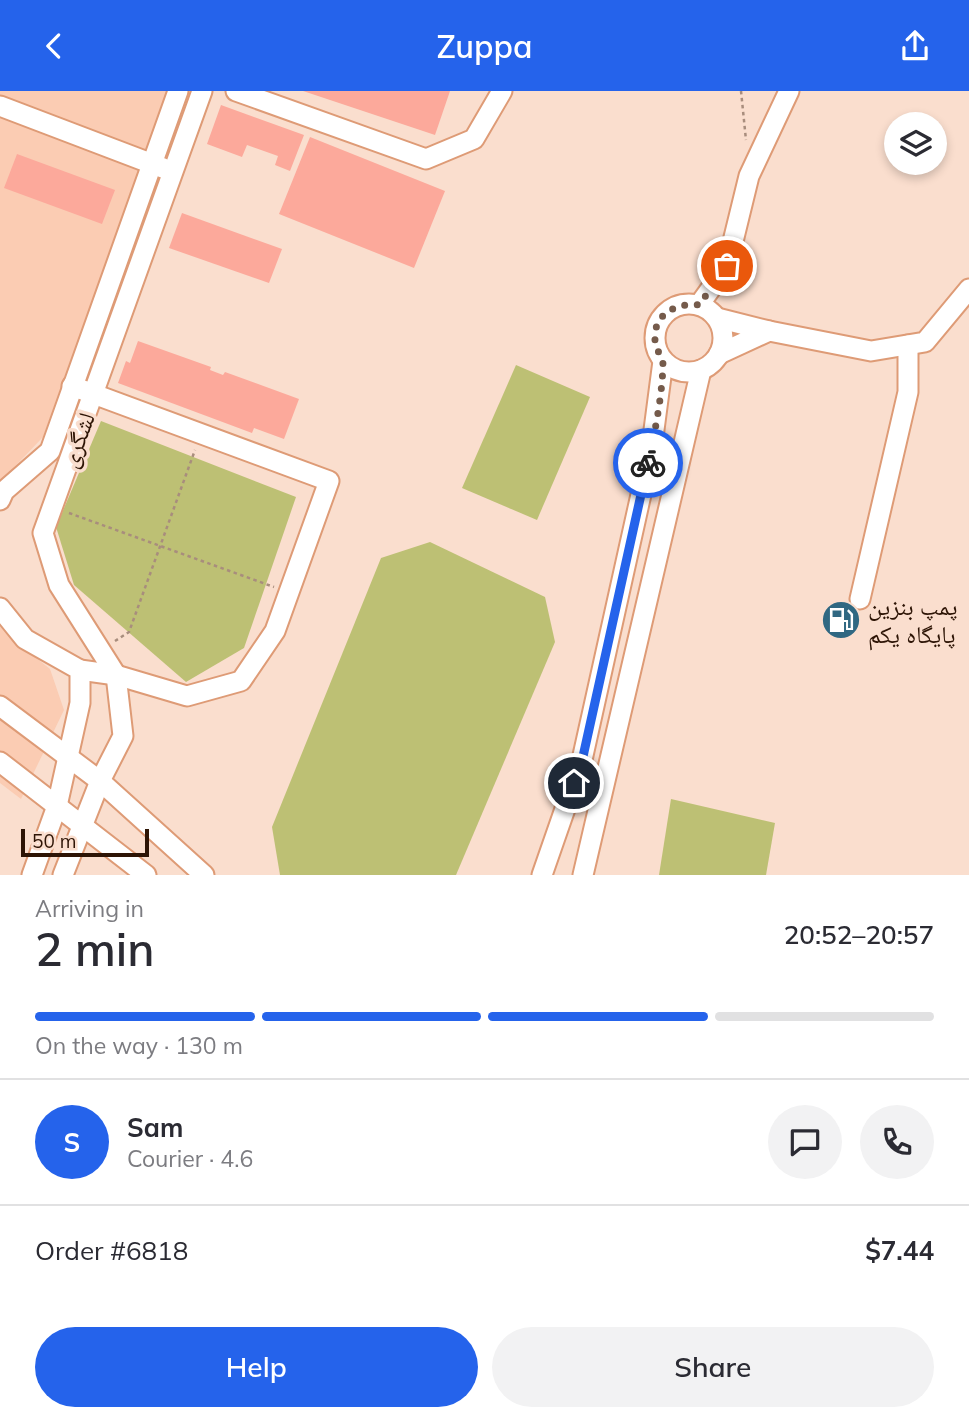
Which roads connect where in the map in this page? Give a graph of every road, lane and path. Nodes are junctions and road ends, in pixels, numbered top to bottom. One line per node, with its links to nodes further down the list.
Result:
1 (178, 91): 9 (lane, لشگری)
2 (202, 91): 10 (lane, لشگری)
3 (236, 91): 4 (lane)
4 (502, 91)
5 (741, 91): 8 (path)
6 (789, 91): 12 (lane)
7 (0, 106): 9 (lane)
8 (746, 139)
9 (152, 163): 10 (lane); 19 (lane, لشگری)
10 (173, 172): 20 (lane, لشگری)
11 (969, 289): 15 (lane)
12 (699, 305): 13 (lane); 17 (lane)
13 (717, 318): 14 (lane); 16 (lane)
14 (769, 331): 15 (lane); 16 (lane)
15 (908, 345): 26 (lane)
16 (719, 354): 18 (lane)
17 (663, 361): 18 (lane); 41 (lane)
18 (701, 370): 42 (lane)
19 (72, 386): 20 (lane); 22 (lane, لشگری)
20 (93, 394): 21 (lane); 23 (lane, لشگری)
21 (201, 433): 24 (path); 25 (lane)
22 (0, 500)
23 (53, 507): 24 (path); 28 (lane, لشگری)
24 (160, 546): 25 (path); 28 (path)
25 (289, 592): 30 (lane)
26 (860, 599)
27 (0, 608): 29 (lane)
28 (100, 650): 30 (lane, لشگری)
29 (80, 670): 30 (lane); 32 (lane)
30 (116, 675): 34 (lane, لشگری)
31 (0, 706): 32 (lane)
32 (66, 757): 34 (lane); 35 (lane)
33 (0, 762): 35 (lane)
34 (100, 781): 36 (lane, لشگری); 40 (lane)
35 (57, 806): 36 (lane); 37 (lane)
36 (82, 825): 38 (lane, لشگری); 39 (lane)
37 (32, 875)
38 (63, 875)
39 (146, 875)
40 (205, 875)
41 (542, 875)
42 (583, 875)

